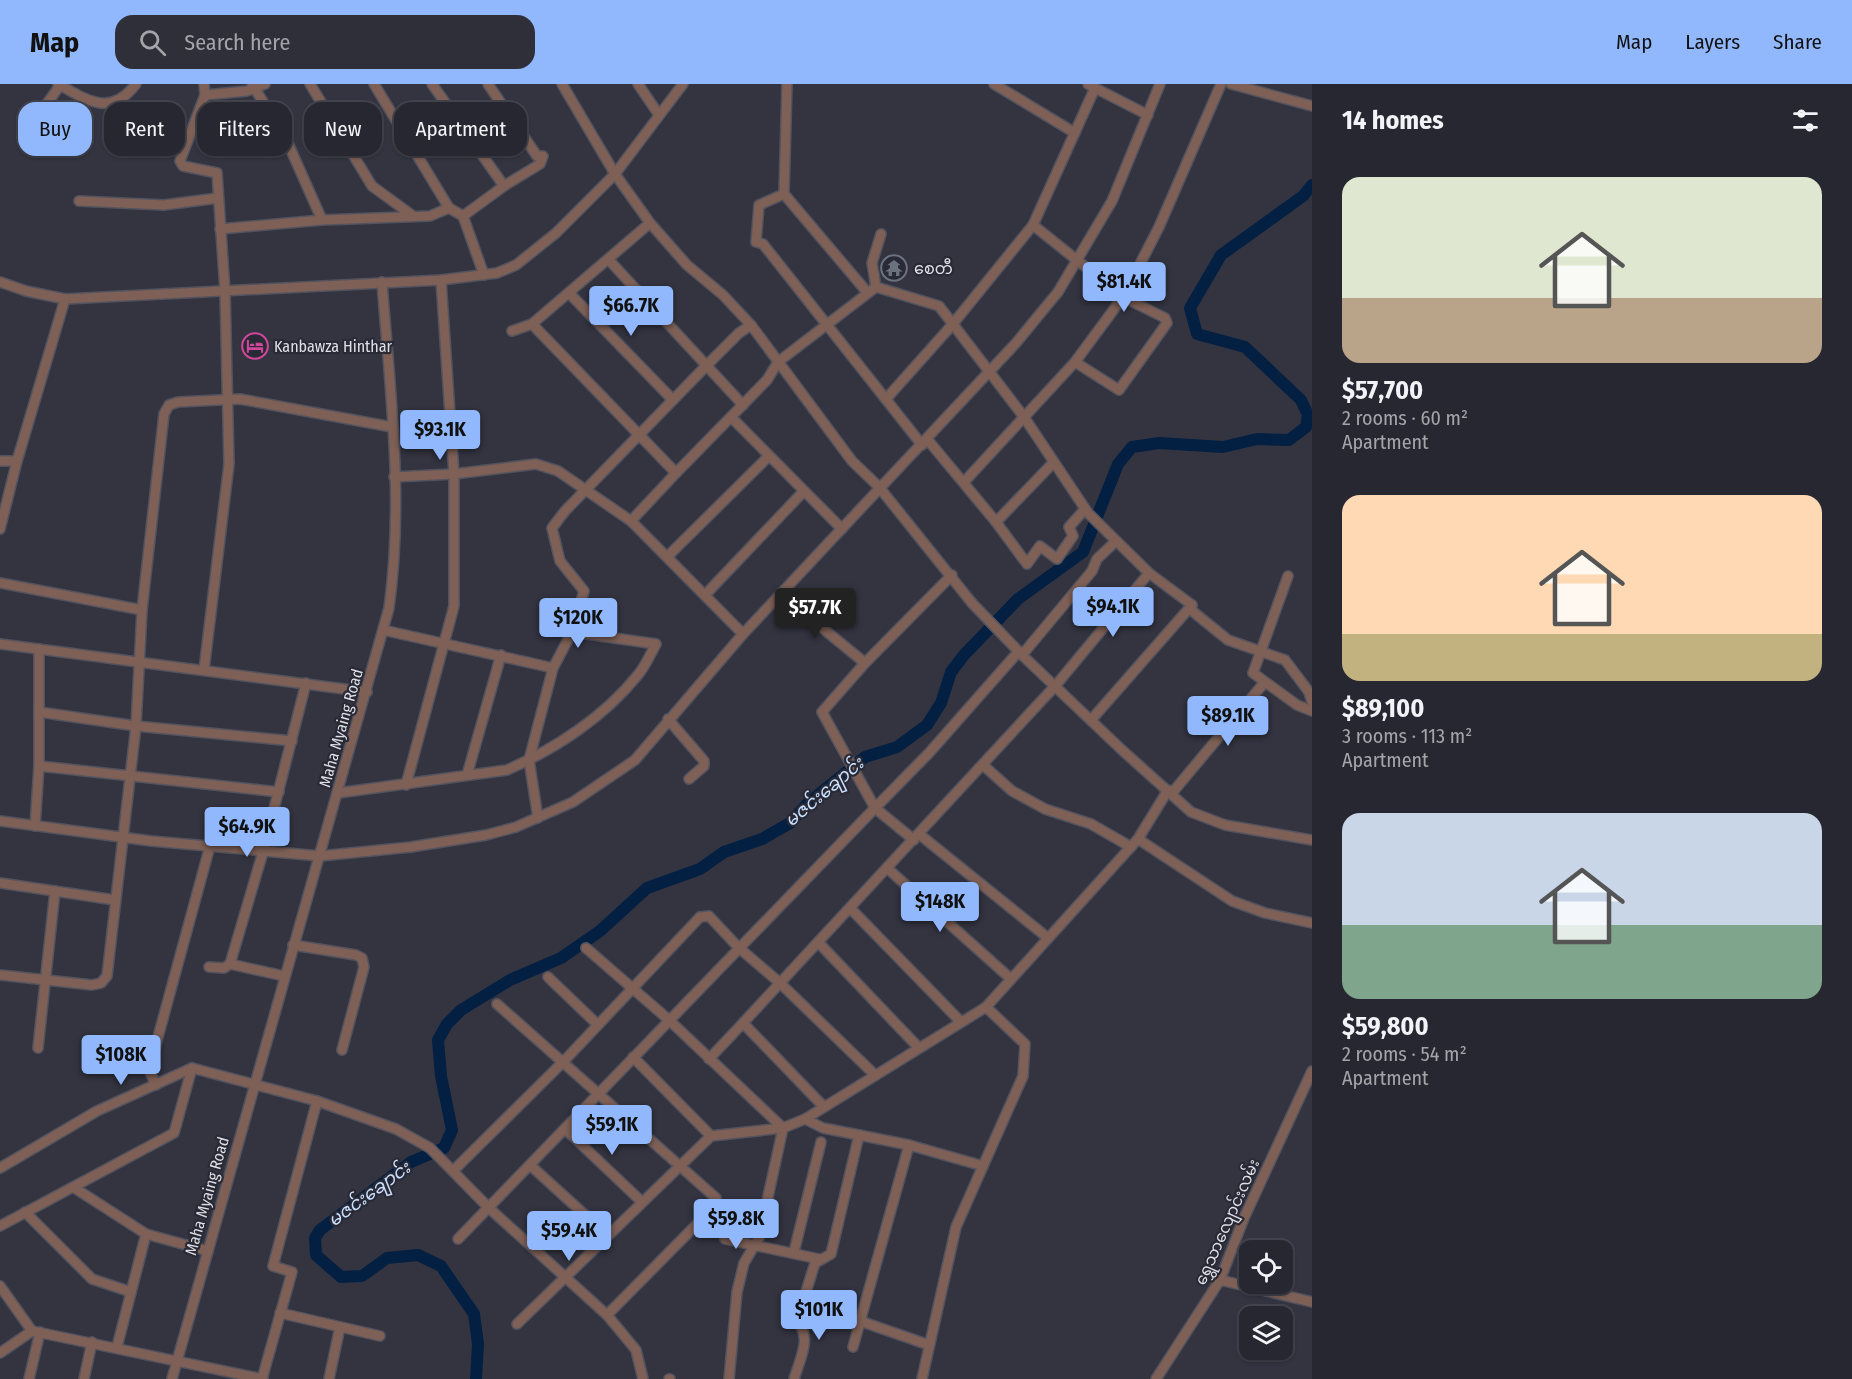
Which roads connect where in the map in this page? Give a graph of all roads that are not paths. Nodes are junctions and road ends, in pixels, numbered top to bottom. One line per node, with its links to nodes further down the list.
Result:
1 (59, 84): 2 (street); 20 (street)
2 (135, 84)
3 (204, 84): 19 (street)
4 (265, 84): 17 (street)
5 (310, 84): 31 (street)
6 (374, 84): 30 (street)
7 (432, 84): 26 (street)
8 (488, 84): 26 (street)
9 (562, 84): 25 (street)
10 (638, 84): 22 (street)
11 (683, 84): 22 (street)
12 (787, 84): 27 (street)
13 (994, 84): 24 (street)
14 (1161, 84): 23 (street)
15 (1221, 84): 47 (street)
16 (1232, 84): 21 (street)
17 (254, 86): 19 (street); 33 (street)
18 (1092, 86): 23 (street); 24 (street)
19 (205, 95): 28 (street)
20 (47, 102)
21 (1311, 106)
22 (659, 115): 25 (street)
23 (1148, 116): 39 (street)
24 (1075, 133): 35 (street)
25 (615, 174): 34 (street); 40 (street)
26 (504, 186): 32 (street)
27 (784, 194): 44 (street); 49 (street)
28 (218, 198): 29 (street); 36 (street)
29 (79, 201)
30 (449, 208): 31 (street); 32 (street)
31 (413, 216): 33 (street)
32 (463, 216): 40 (street)
33 (322, 220): 36 (street)
34 (650, 224): 38 (street); 52 (street)
35 (1033, 225): 39 (street); 51 (street)
36 (220, 229): 45 (street)
37 (881, 234): 44 (street)
38 (609, 259): 46 (street); 56 (street)
39 (1079, 259): 47 (street); 57 (street)
40 (484, 275): 41 (street)
41 (441, 280): 43 (street); 72 (street)
42 (0, 282): 48 (street)
43 (382, 282): 45 (street); 64 (street, Maha Myaing Road)
44 (871, 290): 49 (street); 51 (street)
45 (225, 291): 48 (street); 59 (street)
46 (570, 294): 50 (street); 60 (street)
47 (1123, 297): 55 (street); 55 (street)
48 (64, 299): 69 (street)
49 (826, 323): 54 (street); 58 (street)
50 (532, 324): 53 (street); 65 (street)
51 (952, 325): 57 (street); 58 (street)
52 (751, 326): 54 (street); 56 (street)
53 (513, 331)
54 (778, 362): 61 (street); 75 (street)
55 (1075, 362): 63 (street)
56 (706, 365): 60 (street); 61 (street)
57 (987, 371): 63 (street); 66 (street)
58 (886, 399): 66 (street)
59 (229, 400): 64 (street); 92 (street); 105 (street)
60 (673, 400): 65 (street)
61 (743, 405): 62 (street)
62 (731, 417): 67 (street); 71 (street)
63 (1024, 417): 70 (street); 74 (street)
64 (392, 427): 73 (street, Maha Myaing Road)
65 (639, 435): 71 (street); 76 (street)
66 (924, 442): 74 (street); 75 (street)
67 (769, 456): 77 (street); 84 (street)
68 (0, 461): 69 (street)
69 (17, 461): 81 (street)
70 (1053, 463): 78 (street); 80 (street)
71 (676, 473): 79 (street)
72 (454, 474): 73 (street); 76 (street); 96 (street)
73 (394, 477): 93 (street, Maha Myaing Road)
74 (964, 482): 80 (street)
75 (879, 487): 82 (street); 86 (street)
76 (589, 490): 79 (street); 94 (street)
77 (804, 491): 82 (street); 90 (street)
78 (1087, 511): 80 (street); 83 (street)
79 (631, 520): 84 (street)
80 (996, 522)
81 (0, 529)
82 (842, 529): 89 (street)
83 (1116, 541): 85 (street); 99 (street)
84 (667, 558): 90 (street)
85 (1149, 573): 91 (street); 108 (street)
86 (952, 575): 99 (street); 103 (street)
87 (1288, 576): 100 (street)
88 (0, 583): 92 (street)
89 (785, 591): 95 (street); 103 (street)
90 (705, 595): 95 (street)
91 (1192, 605): 100 (street); 114 (street)
92 (142, 610): 102 (street)
93 (383, 630): 96 (street); 109 (street, Maha Myaing Road)
94 (572, 632): 104 (street); 117 (street)
95 (743, 634): 113 (street)
96 (446, 643): 101 (street); 123 (street)
97 (0, 644): 98 (street)
98 (39, 649): 102 (street); 112 (street)
99 (1020, 653): 108 (street); 127 (street)
100 (1262, 654): 107 (street); 110 (street)
101 (501, 655): 104 (street); 120 (street)
102 (141, 662): 105 (street); 115 (street)
103 (865, 663): 127 (street)
104 (552, 668): 117 (street)
105 (204, 670): 106 (street)
106 (306, 683): 109 (street); 116 (street)
107 (1264, 683): 111 (street); 125 (street)
108 (1056, 685): 114 (street); 118 (street)
109 (367, 692): 126 (street, Maha Myaing Road)
110 (1312, 702)
111 (1312, 711)
112 (39, 712): 115 (street); 119 (street)
113 (668, 718): 122 (street); 128 (street)
114 (1092, 719): 125 (street)
115 (136, 726): 116 (street); 121 (street)
116 (292, 741): 124 (street)
117 (529, 760): 120 (street); 128 (street)
118 (983, 765): 131 (street); 134 (street)
119 (39, 766): 121 (street); 130 (street)
120 (467, 775): 123 (street)
121 (131, 777): 124 (street); 132 (street)
122 (689, 779)
123 (406, 785): 126 (street)
124 (279, 792): 136 (street)
125 (1170, 792): 133 (street); 134 (street)
126 (338, 793): 137 (street, Maha Myaing Road)
127 (875, 808): 131 (street); 147 (street)
128 (538, 818): 137 (street)
129 (0, 821): 130 (street)
130 (35, 826): 132 (street)
131 (917, 837): 138 (street); 144 (street)
132 (124, 838): 135 (street); 141 (street)
133 (1312, 840)
134 (1135, 843): 143 (street); 144 (street)
135 (210, 846): 136 (street); 173 (street)
136 (263, 852): 137 (street); 149 (street)
137 (320, 856): 146 (street, Maha Myaing Road)
138 (887, 868): 142 (street); 154 (street)
139 (0, 883): 140 (street)
140 (55, 891): 141 (street); 155 (street)
141 (115, 900): 155 (street)
142 (850, 908): 145 (street); 161 (street)
143 (1312, 923)
144 (1048, 938): 154 (street)
145 (818, 942): 156 (street); 165 (street)
146 (292, 945): 152 (street, Maha Myaing Road); 166 (street)
147 (738, 947): 156 (street); 157 (street); 160 (street)
148 (586, 948): 157 (street)
149 (230, 964): 150 (street); 152 (street)
150 (209, 967)
151 (0, 975): 155 (street)
152 (284, 976): 174 (street, Maha Myaing Road)
153 (548, 977): 163 (street)
154 (1011, 979): 159 (street)
155 (45, 981): 164 (street)
156 (780, 983): 162 (street); 172 (street)
157 (632, 989): 160 (street); 163 (street)
158 (497, 1004): 169 (street)
159 (986, 1007): 161 (street); 187 (street)
160 (669, 1020): 167 (street); 168 (street)
161 (961, 1022): 165 (street)
162 (743, 1023): 168 (street); 177 (street)
163 (598, 1024): 169 (street)
164 (38, 1048)
165 (919, 1048): 172 (street)
166 (342, 1050)
167 (633, 1057): 175 (street); 182 (street)
168 (709, 1059): 179 (street)
169 (564, 1061): 175 (street); 189 (street)
170 (192, 1068): 173 (street); 174 (street); 190 (street)
171 (1312, 1071): 204 (street, ရွှေသာလျောင်းလမ်း)
172 (875, 1075): 177 (street)
173 (156, 1085): 188 (street)
174 (254, 1085): 176 (street); 200 (street, Maha Myaing Road)
175 (599, 1093): 180 (street); 186 (street)
176 (317, 1101): 189 (street); 210 (street)
177 (824, 1107): 178 (street)
178 (805, 1119): 179 (street); 181 (street)
179 (783, 1128): 182 (street); 199 (street)
180 (565, 1129): 185 (street); 191 (street)
181 (859, 1135): 184 (street); 202 (street)
182 (711, 1136): 186 (street)
183 (821, 1143): 201 (street)
184 (909, 1145): 187 (street); 212 (street)
185 (530, 1165): 192 (street); 196 (street)
186 (680, 1166): 191 (street); 211 (street)
187 (983, 1166): 218 (street)
188 (0, 1167)
189 (452, 1170): 192 (street)
190 (73, 1187): 193 (street); 195 (street)
191 (642, 1202): 196 (street)
192 (489, 1208): 197 (street); 203 (street)
193 (25, 1212): 194 (street); 206 (street)
194 (0, 1226)
195 (146, 1234): 200 (street); 206 (street)
196 (607, 1235): 203 (street)
197 (458, 1239)
198 (726, 1239): 199 (street)
199 (755, 1244): 201 (street); 229 (street)
200 (208, 1251): 222 (street, Maha Myaing Road)
201 (794, 1252): 202 (street)
202 (819, 1259): 207 (street)
203 (564, 1276): 211 (street); 213 (street)
204 (1220, 1280): 209 (street); 232 (street, ရွှေသာလျောင်းလမ်း)
205 (0, 1286): 208 (street)
206 (131, 1292): 219 (street)
207 (805, 1295): 212 (street); 230 (street)
208 (3, 1298): 215 (street)
209 (1312, 1302)
210 (280, 1313): 214 (street); 226 (street)
211 (607, 1315): 228 (street)
212 (860, 1321): 218 (street); 220 (street)
213 (517, 1324)
214 (340, 1327): 216 (street); 227 (street)
215 (36, 1332): 217 (street); 221 (street); 223 (street)
216 (380, 1336)
217 (92, 1342): 219 (street); 224 (street)
218 (929, 1345): 231 (street)
219 (117, 1347): 222 (street)
220 (853, 1347)
221 (0, 1353)
222 (177, 1360): 225 (street, Maha Myaing Road); 226 (street)
223 (28, 1379)
224 (84, 1379)
225 (172, 1379)
226 (262, 1379)
227 (329, 1379)
228 (643, 1379)
229 (729, 1379)
230 (794, 1379)
231 (922, 1379)
232 (1156, 1379)

